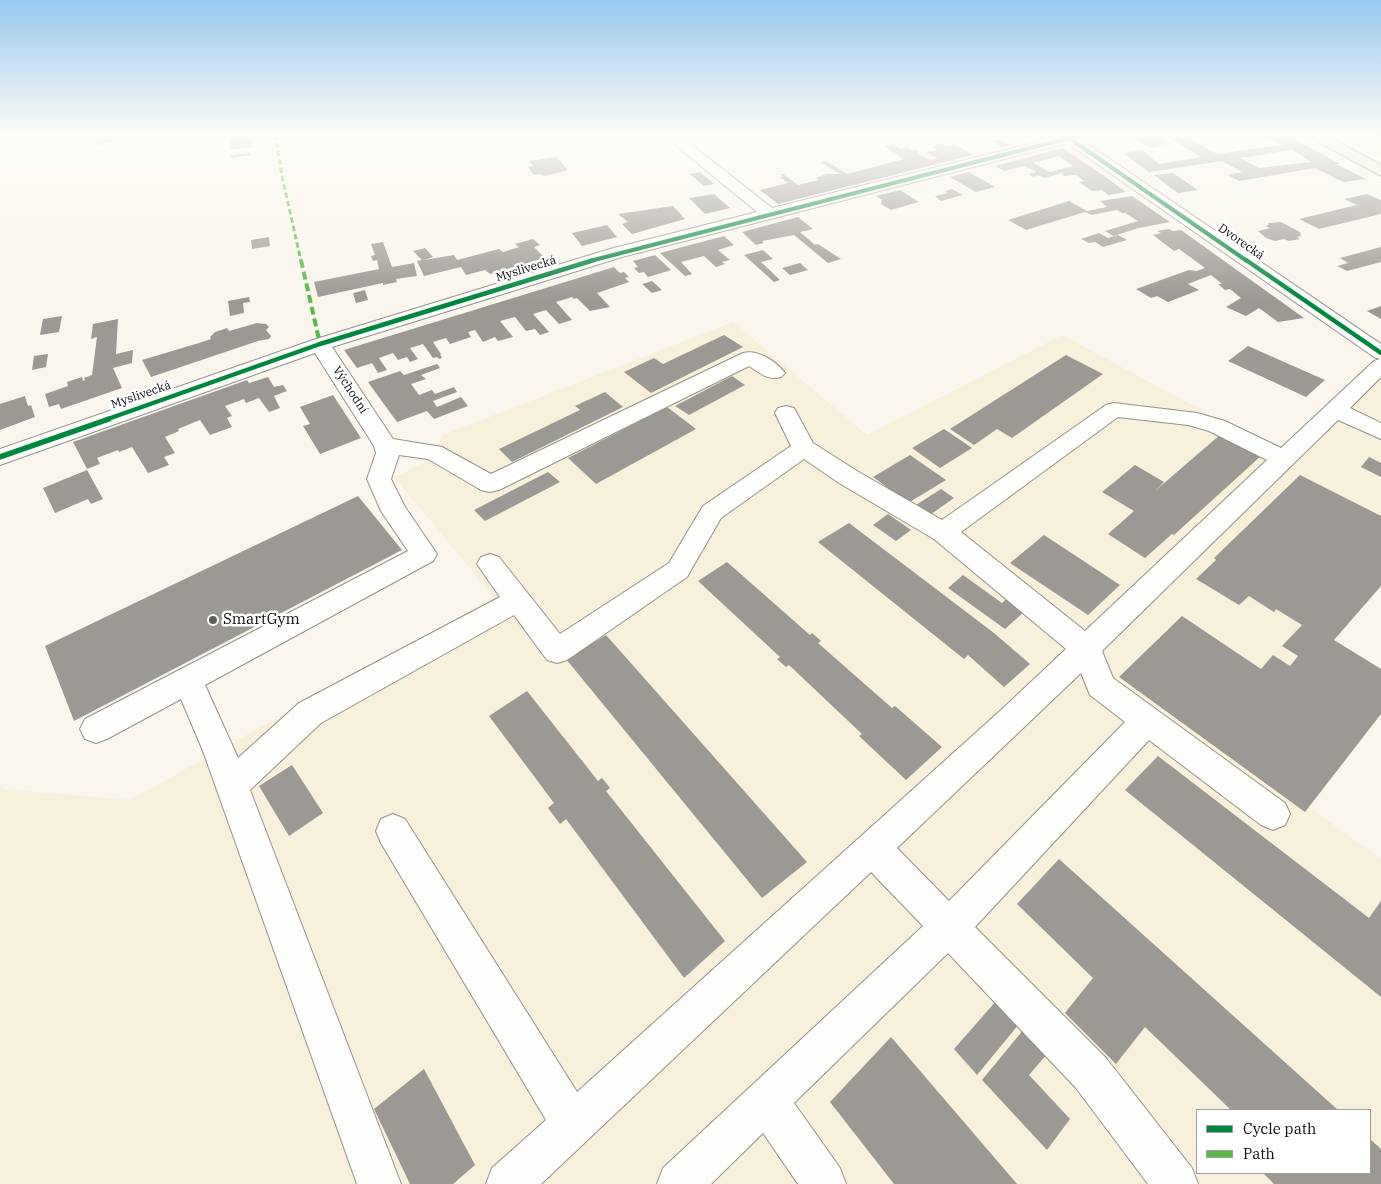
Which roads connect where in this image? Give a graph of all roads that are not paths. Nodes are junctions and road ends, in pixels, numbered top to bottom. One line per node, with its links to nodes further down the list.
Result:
1 (738, 189): 4 (street)
2 (863, 189): 4 (street, Myslivecká)
3 (1143, 189): 6 (street, Dvorecká)
4 (769, 214): 5 (street, Myslivecká)
5 (320, 344): 12 (street, Východní); 14 (street, Myslivecká)
6 (1381, 353)
7 (1381, 365): 9 (street)
8 (774, 373): 12 (street)
9 (1336, 410): 11 (street); 15 (street)
10 (786, 413): 13 (street)
11 (1381, 432)
12 (383, 441): 20 (street)
13 (804, 448): 16 (street); 18 (street)
14 (0, 457)
15 (1282, 458): 16 (street); 19 (street)
16 (943, 532): 19 (street)
17 (490, 564): 18 (street)
18 (518, 600): 23 (street)
19 (1086, 649): 21 (street); 26 (street)
20 (188, 680): 22 (street); 23 (street)
21 (1146, 721): 24 (street); 27 (street)
22 (96, 729)
23 (232, 785): 30 (street)
24 (1273, 814)
25 (393, 831): 29 (street)
26 (873, 848): 27 (street); 29 (street)
27 (949, 927): 28 (street); 34 (street)
28 (766, 1100): 32 (street); 33 (street)
29 (573, 1125): 31 (street)
30 (379, 1184)
31 (508, 1184)
32 (679, 1184)
33 (824, 1184)
34 (1176, 1184)

